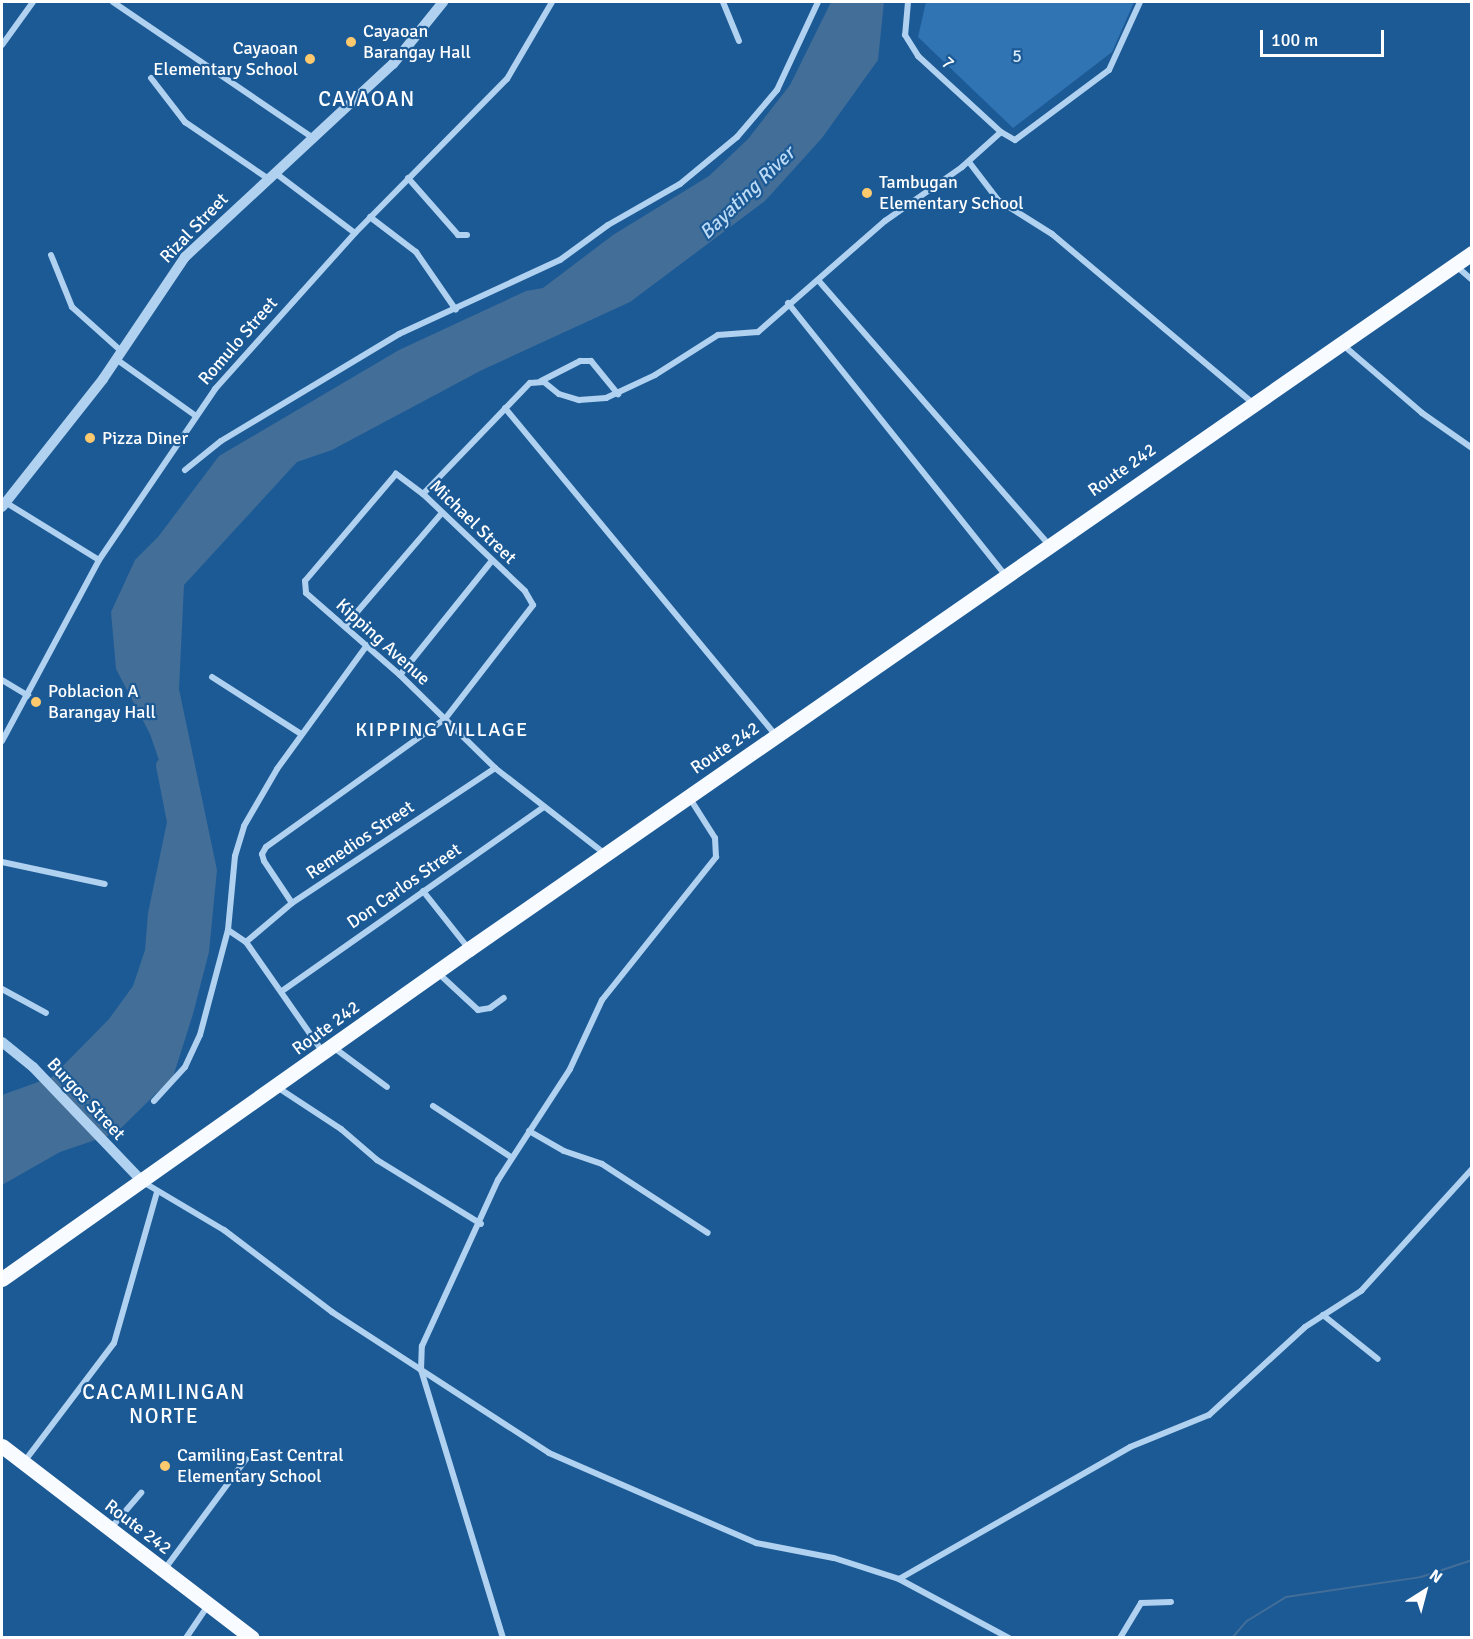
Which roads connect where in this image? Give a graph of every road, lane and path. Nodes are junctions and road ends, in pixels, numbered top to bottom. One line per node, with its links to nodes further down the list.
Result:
1 (33, 2): 10 (street)
2 (113, 2): 13 (street)
3 (442, 2): 13 (street, Rizal Street)
4 (552, 2): 16 (street, Romulo Street)
5 (723, 2): 9 (street)
6 (818, 2): 26 (street)
7 (908, 2): 12 (street, 7)
8 (1140, 2): 12 (street)
9 (739, 41)
10 (2, 45)
11 (151, 78): 15 (street)
12 (1001, 132): 14 (street)
13 (313, 138): 15 (street, Rizal Street)
14 (969, 162): 23 (street); 31 (street)
15 (270, 174): 18 (street); 28 (street, Rizal Street)
16 (408, 178): 17 (street, Romulo Street); 19 (street)
17 (370, 217): 18 (street, Romulo Street); 26 (street)
18 (355, 233): 33 (street, Romulo Street)
19 (467, 235)
20 (1472, 253): 22 (main road, Route 242)
21 (51, 255): 28 (street)
22 (1455, 265): 24 (street); 27 (main road, Route 242)
23 (818, 280): 25 (street); 39 (street)
24 (1472, 280)
25 (788, 303): 30 (street); 42 (street)
26 (456, 310): 35 (street)
27 (1340, 343): 31 (main road, Route 242); 34 (street)
28 (118, 355): 33 (street); 37 (street, Rizal Street)
29 (541, 381): 30 (street); 30 (street); 32 (street)
30 (618, 394)
31 (1253, 403): 39 (main road, Route 242)
32 (505, 408): 36 (street); 52 (street)
33 (196, 416): 40 (street, Romulo Street)
34 (1472, 448)
35 (185, 470)
36 (423, 494): 38 (street, Michael Street); 43 (street, Michael Street)
37 (3, 503): 40 (street)
38 (442, 513): 41 (street, Michael Street); 44 (street)
39 (1049, 545): 42 (main road, Route 242)
40 (99, 560): 49 (street, Romulo Street)
41 (491, 562): 46 (street); 50 (street, Michael Street)
42 (1006, 576): 52 (main road, Route 242)
43 (304, 586): 44 (street, Kipping Avenue)
44 (345, 626): 45 (street, Kipping Avenue)
45 (367, 645): 46 (street, Kipping Avenue); 51 (street)
46 (400, 675): 50 (street, Kipping Avenue)
47 (212, 677): 51 (street)
48 (2, 680): 49 (street)
49 (29, 696): 53 (street, Romulo Street)
50 (445, 719): 54 (street, Kipping Avenue); 61 (street)
51 (301, 734): 62 (street)
52 (776, 737): 55 (main road, Route 242)
53 (2, 741)
54 (495, 768): 56 (street, Kipping Avenue); 61 (street, Remedios Street)
55 (689, 797): 57 (main road, Route 242); 76 (street)
56 (544, 807): 57 (street); 60 (street, Don Carlos Street)
57 (605, 854): 64 (main road, Route 242)
58 (2, 862): 59 (street)
59 (105, 884)
60 (423, 891): 64 (street); 67 (street, Don Carlos Street)
61 (292, 903): 63 (street, Remedios Street)
62 (228, 930): 63 (street); 74 (street)
63 (246, 942): 67 (street)
64 (469, 949): 65 (main road, Route 242)
65 (437, 972): 68 (street); 71 (main road, Route 242)
66 (2, 989): 69 (street)
67 (282, 991): 71 (street)
68 (504, 998)
69 (46, 1013)
70 (2, 1042): 79 (street, Burgos Street)
71 (329, 1051): 72 (street); 73 (main road, Route 242)
72 (387, 1087)
73 (277, 1088): 79 (main road, Route 242); 81 (street)
74 (154, 1101)
75 (433, 1106): 77 (street)
76 (529, 1131): 77 (street); 82 (street)
77 (511, 1157): 81 (street)
78 (1472, 1169): 84 (street)
79 (143, 1182): 80 (street); 83 (main road, Route 242)
80 (157, 1192): 86 (street); 89 (street)
81 (481, 1224): 86 (street)
82 (708, 1233)
83 (2, 1279)
84 (1323, 1315): 85 (street); 93 (street)
85 (1378, 1359)
86 (421, 1370): 93 (street); 98 (street)
87 (2, 1446): 89 (main road, Route 242)
88 (246, 1458): 92 (street)
89 (23, 1463): 91 (main road, Route 242)
90 (141, 1493): 91 (street)
91 (110, 1529): 92 (main road, Route 242)
92 (164, 1570): 95 (main road, Route 242)
93 (900, 1580): 99 (street)
94 (1171, 1602): 100 (street)
95 (208, 1604): 96 (street); 97 (main road, Route 242)
96 (186, 1638)
97 (252, 1638)
98 (503, 1638)
99 (1009, 1638)
100 (1120, 1638)

